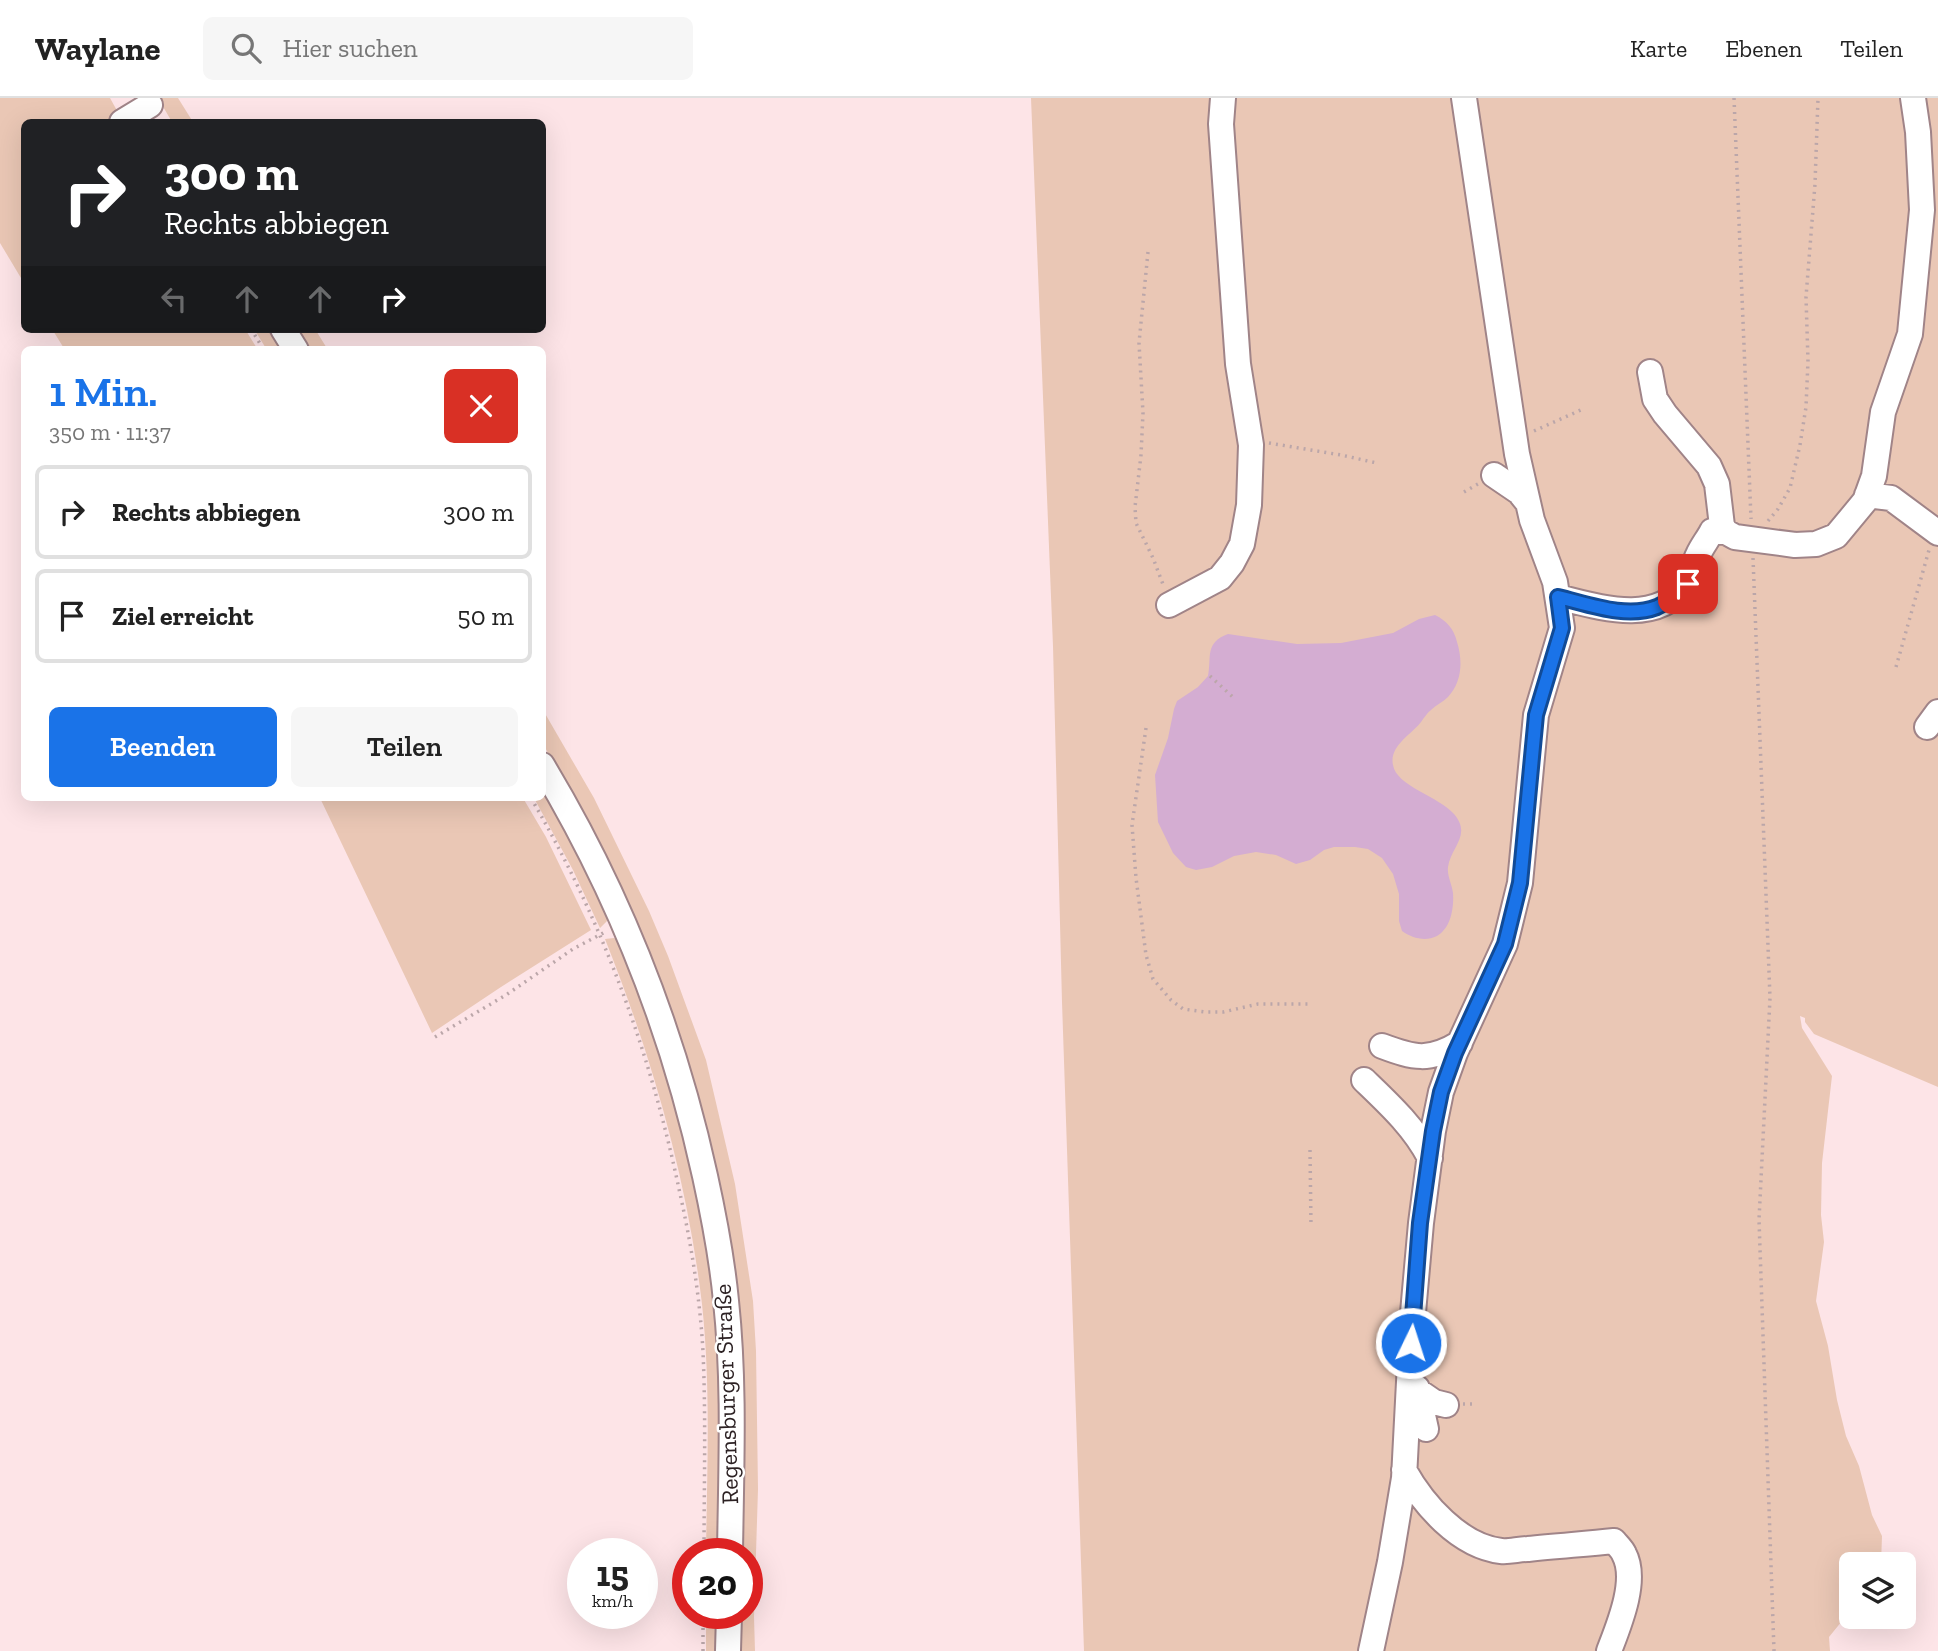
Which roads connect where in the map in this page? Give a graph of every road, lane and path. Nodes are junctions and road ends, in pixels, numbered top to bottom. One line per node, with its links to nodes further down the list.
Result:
1 (1223, 98): 11 (street)
2 (1464, 98): 15 (street)
3 (1734, 98): 17 (path)
4 (1818, 98): 16 (path)
5 (1913, 98): 9 (street)
6 (152, 109): 7 (street)
7 (128, 119)
8 (1148, 252): 22 (path)
9 (1927, 260): 14 (street)
10 (1650, 372): 18 (street)
11 (1250, 441): 12 (path); 22 (street)
12 (1377, 463)
13 (1494, 475): 15 (street)
14 (1867, 495): 18 (street); 19 (street)
15 (1528, 503): 21 (street)
16 (1765, 526)
17 (1751, 530)
18 (1726, 531): 21 (street)
19 (1935, 538): 23 (path)
20 (1752, 557): 51 (path)
21 (1558, 597): 32 (street)
22 (1169, 605)
23 (1896, 667)
24 (1210, 676): 25 (path)
25 (1235, 699)
26 (1146, 728): 30 (path)
27 (546, 772): 44 (street, Regensburger Straße)
28 (533, 801): 43 (path)
29 (594, 937): 31 (path)
30 (1308, 1004)
31 (435, 1037)
32 (1460, 1043): 33 (street); 36 (street)
33 (1382, 1046)
34 (1364, 1080): 36 (street)
35 (1310, 1150): 37 (path)
36 (1430, 1158): 38 (street)
37 (1311, 1226)
38 (1410, 1361): 39 (street); 42 (street)
39 (1418, 1391): 40 (street); 41 (street)
40 (1446, 1405)
41 (1426, 1429)
42 (1404, 1470): 49 (street); 50 (street)
43 (704, 1538)
44 (730, 1538)
45 (703, 1629): 47 (path)
46 (729, 1629): 48 (street)
47 (703, 1651)
48 (728, 1651)
49 (1371, 1651)
50 (1609, 1651)
51 (1773, 1651)

